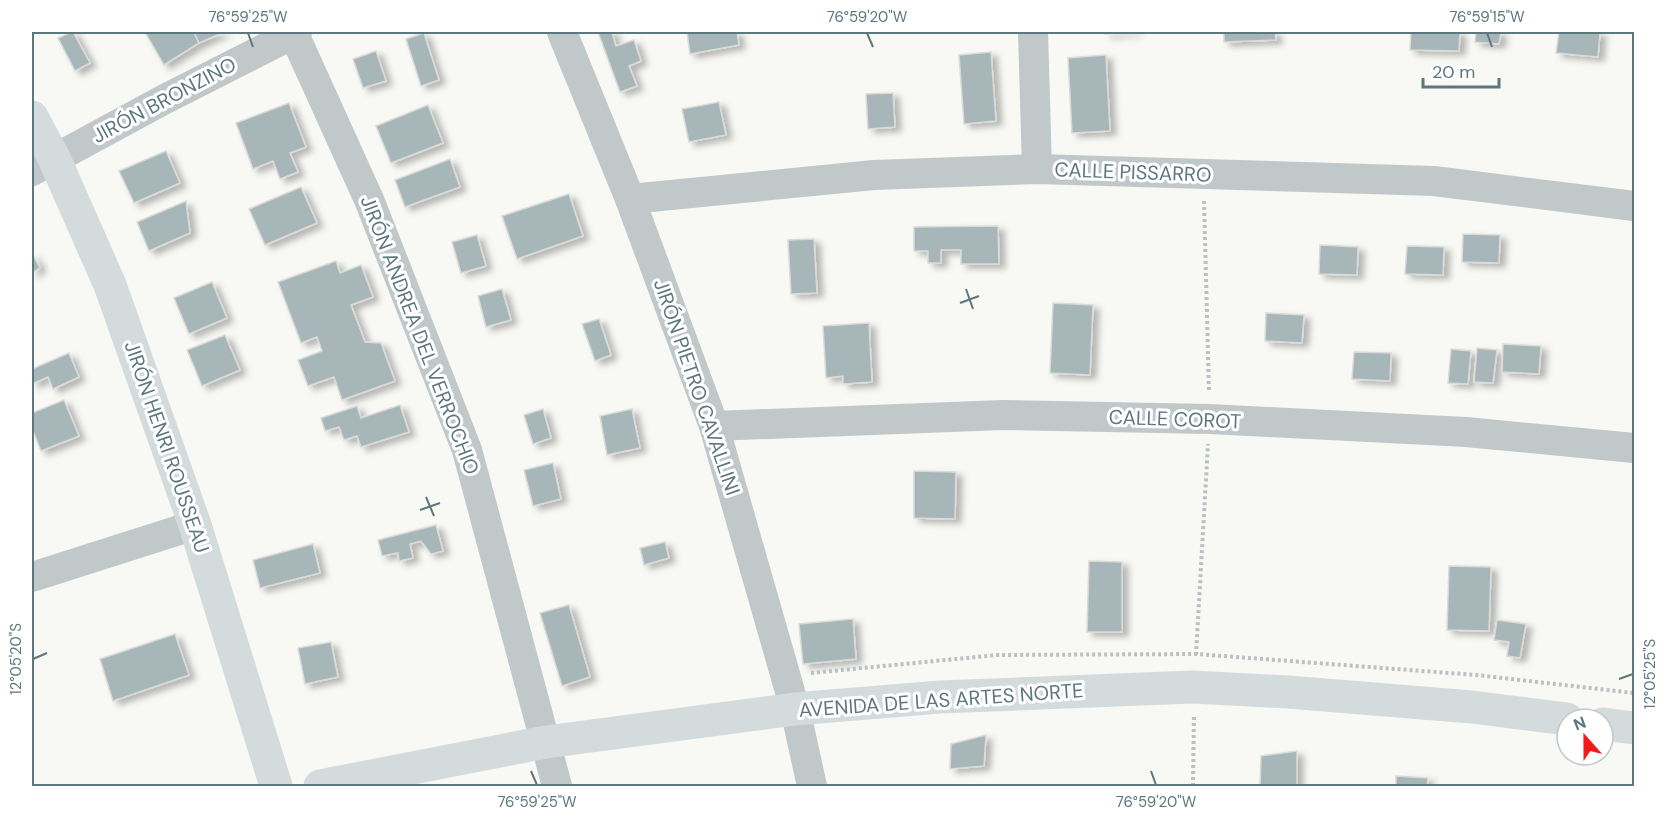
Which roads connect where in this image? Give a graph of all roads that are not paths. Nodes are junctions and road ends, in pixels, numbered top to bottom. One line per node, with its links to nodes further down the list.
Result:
1 (295, 32): 5 (street, JIRÓN BRONZINO); 17 (street, JIRÓN ANDREA DEL VERROCHIO)
2 (562, 32): 7 (street, JIRÓN PIETRO CAVALLINI)
3 (1033, 32): 6 (street)
4 (32, 117): 5 (street, JIRÓN HENRI ROUSSEAU)
5 (43, 165): 11 (street, JIRÓN HENRI ROUSSEAU)
6 (1037, 169): 7 (street, CALLE PISSARRO); 8 (street, CALLE PISSARRO)
7 (630, 199): 9 (street, JIRÓN PIETRO CAVALLINI)
8 (1635, 206)
9 (714, 426): 10 (street, CALLE COROT); 13 (street, JIRÓN PIETRO CAVALLINI)
10 (1635, 448)
11 (195, 525): 12 (street); 18 (street, JIRÓN HENRI ROUSSEAU)
12 (32, 577)
13 (795, 709): 14 (street, AVENIDA DE LAS ARTES NORTE); 17 (street, AVENIDA DE LAS ARTES NORTE); 21 (street, JIRÓN PIETRO CAVALLINI)
14 (1555, 717)
15 (1615, 725): 16 (street)
16 (1635, 728)
17 (546, 742): 19 (street, AVENIDA DE LAS ARTES NORTE); 20 (street, JIRÓN ANDREA DEL VERROCHIO)
18 (276, 786)
19 (320, 786)
20 (557, 786)
21 (812, 786)

